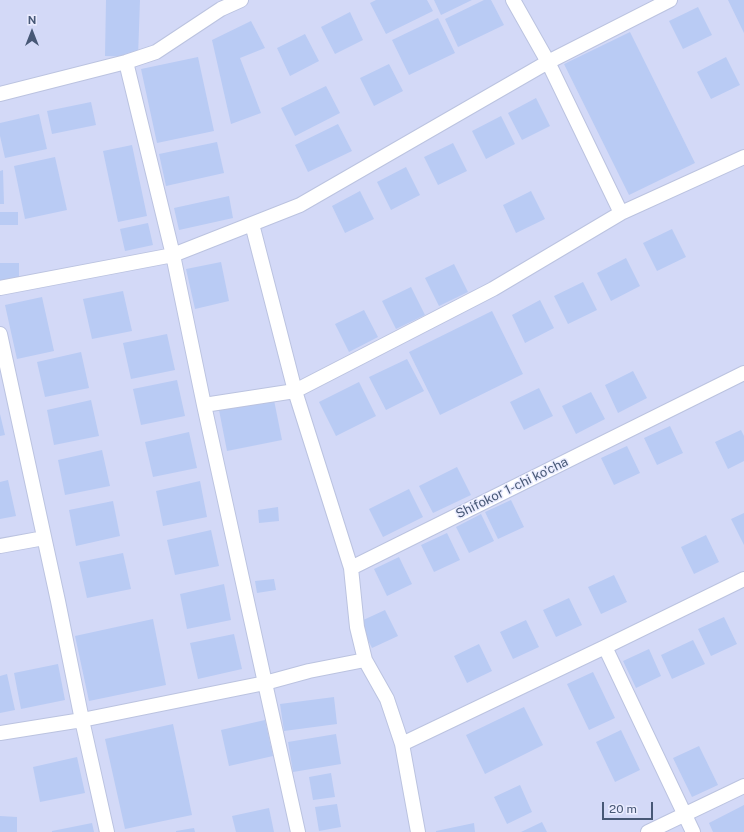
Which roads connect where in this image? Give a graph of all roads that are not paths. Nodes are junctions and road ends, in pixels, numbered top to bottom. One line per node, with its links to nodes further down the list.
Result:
1 (241, 0): 4 (street)
2 (513, 0): 6 (street)
3 (670, 0): 6 (street)
4 (218, 5): 5 (street)
5 (126, 62): 7 (street); 11 (street)
6 (548, 62): 9 (street); 10 (street)
7 (0, 94)
8 (744, 157): 9 (street)
9 (621, 213): 15 (street)
10 (252, 224): 11 (street); 15 (street)
11 (173, 255): 12 (street); 16 (street)
12 (0, 288)
13 (0, 334): 17 (street)
14 (744, 373): 19 (street, Shifokor 1-chi ko'cha)
15 (295, 391): 16 (street); 19 (street)
16 (204, 405): 23 (street)
17 (44, 538): 18 (street); 24 (street)
18 (0, 546)
19 (351, 568): 22 (street)
20 (744, 578): 21 (street)
21 (605, 647): 26 (street); 28 (street)
22 (365, 660): 23 (street); 26 (street)
23 (265, 683): 24 (street); 30 (street)
24 (82, 720): 25 (street); 29 (street)
25 (0, 733)
26 (402, 744): 31 (street)
27 (744, 786): 28 (street)
28 (685, 815): 32 (street); 33 (street)
29 (107, 832)
30 (298, 832)
31 (418, 832)
32 (648, 832)
33 (693, 832)

